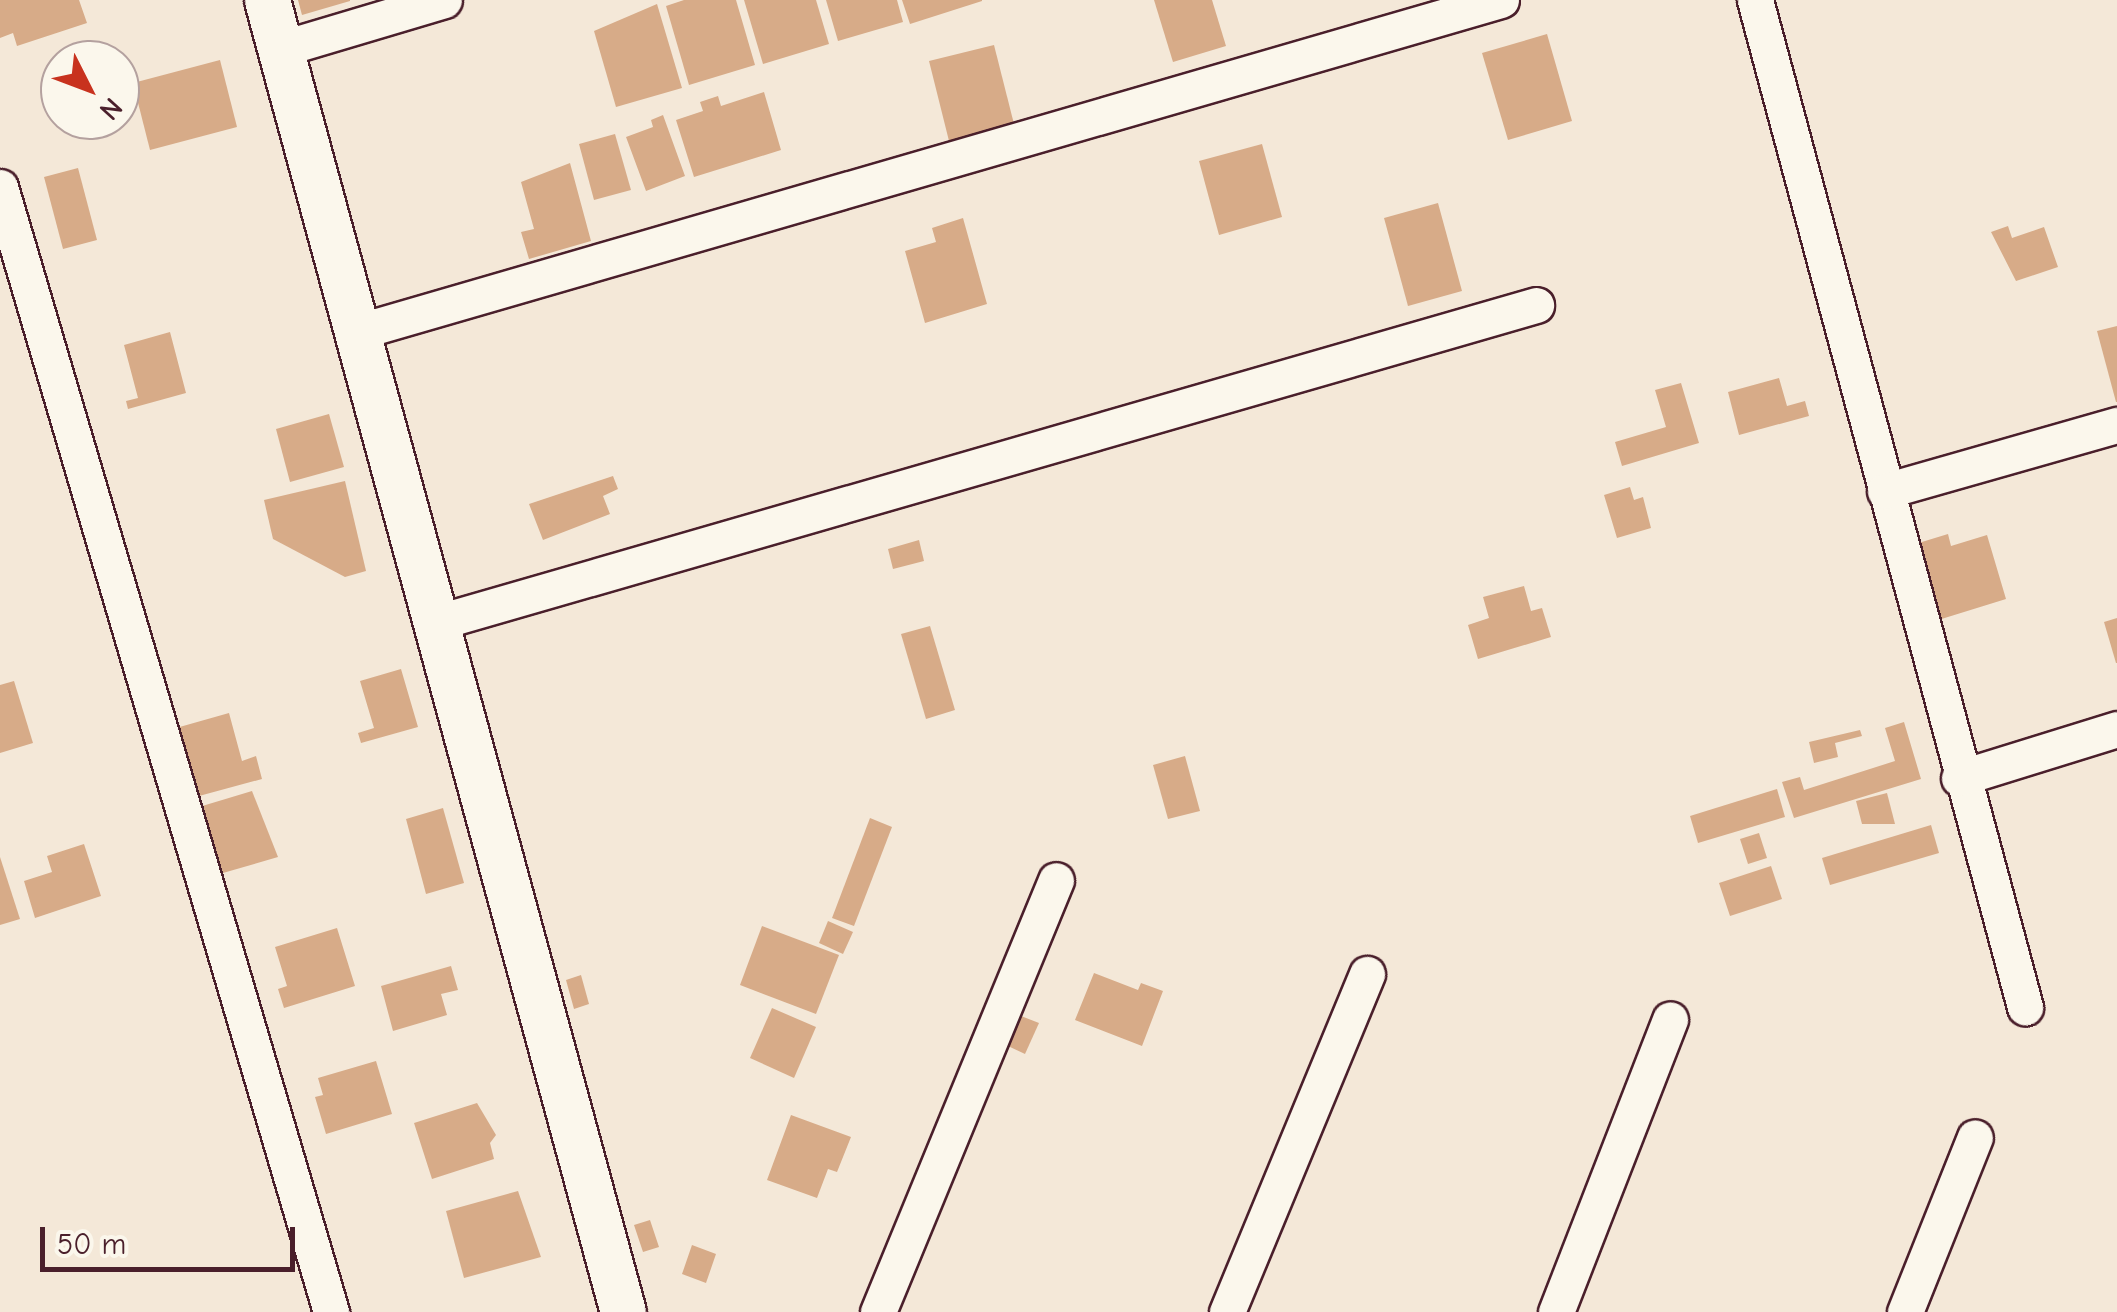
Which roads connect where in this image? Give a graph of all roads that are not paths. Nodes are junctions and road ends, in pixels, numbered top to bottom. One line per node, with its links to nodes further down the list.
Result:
1 (266, 0): 5 (street)
2 (444, 0): 5 (street)
3 (1502, 0): 8 (street)
4 (1755, 0): 10 (street)
5 (280, 48): 8 (street)
6 (0, 187): 19 (street)
7 (1536, 304): 11 (street)
8 (360, 331): 11 (street)
9 (2117, 425): 10 (street)
10 (1885, 491): 13 (street)
11 (438, 622): 20 (street)
12 (2117, 729): 13 (street)
13 (1960, 778): 16 (street)
14 (1056, 880): 21 (street)
15 (1366, 974): 22 (street)
16 (2025, 1006)
17 (1670, 1019): 23 (street)
18 (1975, 1137): 24 (street)
19 (331, 1312)
20 (623, 1312)
21 (878, 1312)
22 (1227, 1312)
23 (1556, 1312)
24 (1905, 1312)

